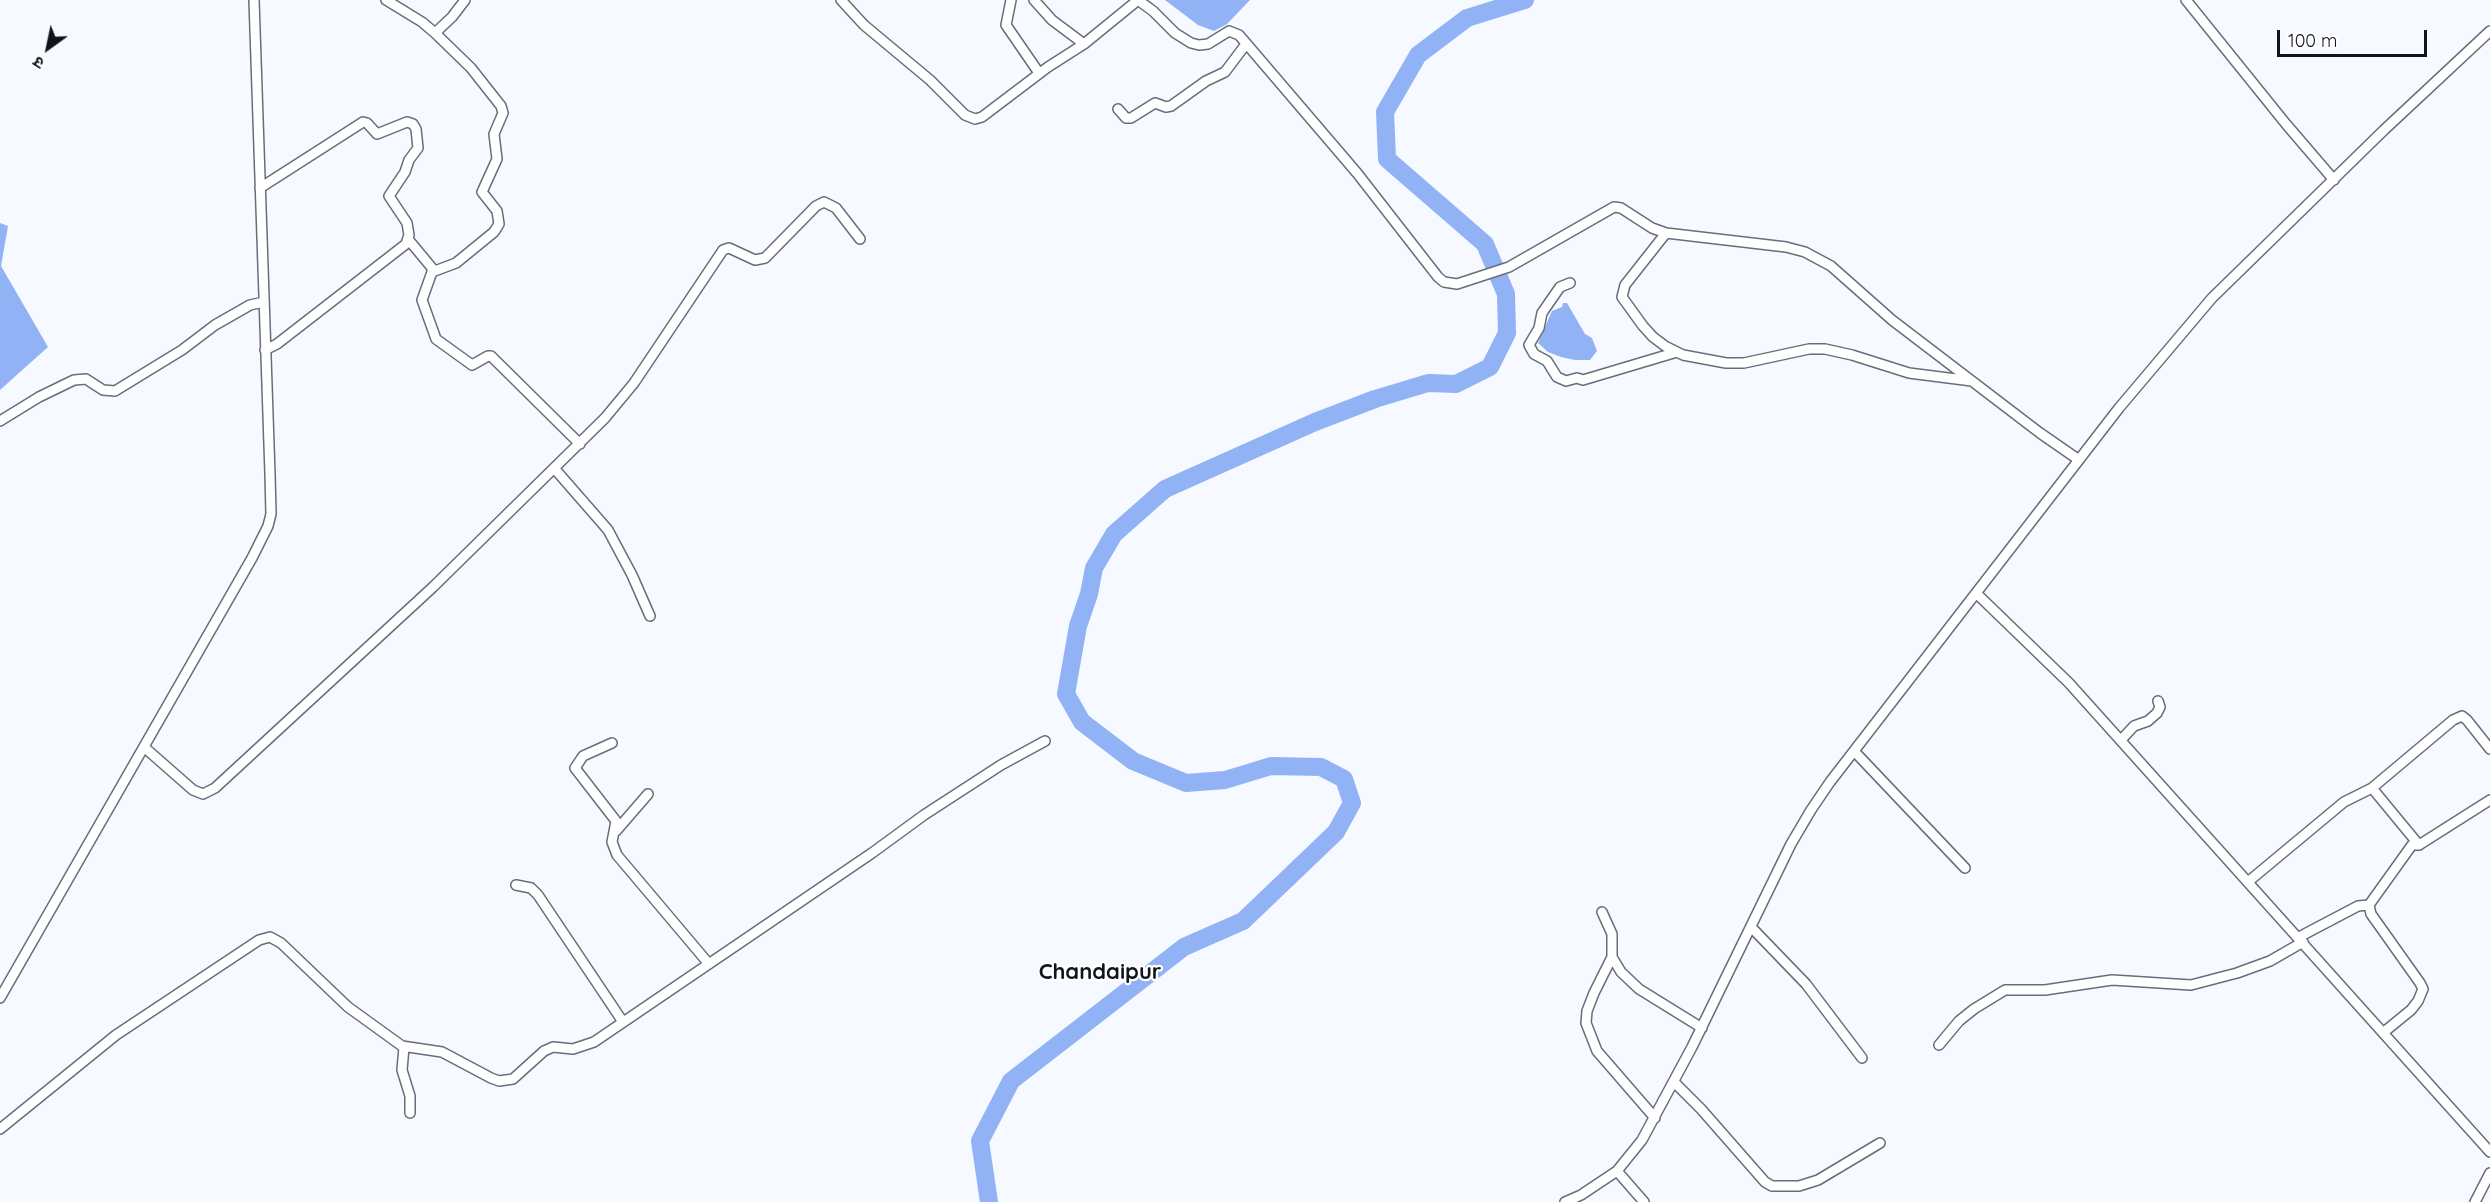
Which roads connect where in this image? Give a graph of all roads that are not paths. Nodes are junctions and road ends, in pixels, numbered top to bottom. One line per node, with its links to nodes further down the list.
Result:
1 (254, 0): 16 (street)
2 (386, 0): 10 (street)
3 (465, 0): 10 (street)
4 (841, 0): 13 (street)
5 (1011, 0): 13 (street)
6 (1034, 0): 11 (street)
7 (1138, 0): 11 (street); 12 (street)
8 (2186, 0): 15 (street)
9 (2490, 31): 15 (street)
10 (435, 33): 20 (street)
11 (1084, 44): 13 (street)
12 (1246, 44): 14 (street); 17 (street)
13 (1039, 73)
14 (1118, 109)
15 (2334, 180): 28 (street)
16 (260, 189): 18 (street); 22 (street)
17 (1666, 233): 24 (street); 25 (street)
18 (408, 239): 20 (street); 23 (street)
19 (860, 239): 27 (street)
20 (432, 272): 27 (street)
21 (1570, 283): 24 (street)
22 (258, 303): 23 (street); 26 (street)
23 (265, 350): 36 (street)
24 (1677, 352): 25 (street)
25 (1972, 381): 28 (street)
26 (0, 421)
27 (580, 444): 29 (street)
28 (2079, 460): 30 (street)
29 (554, 468): 31 (street); 36 (street)
30 (1976, 593): 33 (street); 38 (street)
31 (650, 616)
32 (2158, 701): 33 (street)
33 (2121, 740): 45 (street)
34 (1045, 741): 52 (street)
35 (612, 742): 42 (street)
36 (144, 747): 53 (street)
37 (2490, 748): 39 (street)
38 (1854, 751): 44 (street); 49 (street)
39 (2372, 788): 43 (street); 45 (street)
40 (648, 794): 42 (street)
41 (2490, 800): 43 (street)
42 (614, 833): 52 (street)
43 (2419, 845): 47 (street)
44 (1965, 868)
45 (2249, 882): 50 (street)
46 (516, 885): 54 (street)
47 (2370, 905): 50 (street); 56 (street)
48 (1602, 912): 51 (street)
49 (1750, 927): 55 (street); 59 (street)
50 (2301, 939): 56 (street); 57 (street)
51 (1612, 957): 55 (street); 62 (street)
52 (709, 964): 54 (street)
53 (0, 998)
54 (623, 1022): 58 (street)
55 (1702, 1028): 60 (street)
56 (2384, 1032): 65 (street)
57 (1939, 1045)
58 (404, 1047): 61 (street); 63 (street)
59 (1862, 1058)
60 (1674, 1083): 62 (street); 64 (street)
61 (410, 1113)
62 (1655, 1118): 66 (street)
63 (0, 1129)
64 (1880, 1143)
65 (2490, 1152)
66 (1617, 1171): 68 (street); 69 (street)
67 (2490, 1173): 70 (street)
68 (1565, 1202)
69 (1644, 1202)
70 (2475, 1202)

